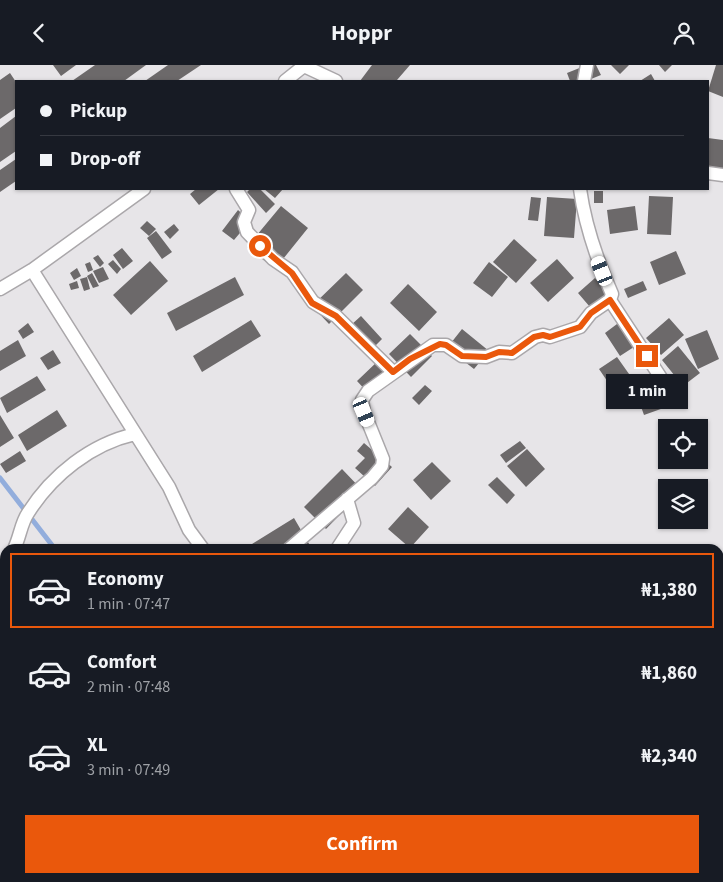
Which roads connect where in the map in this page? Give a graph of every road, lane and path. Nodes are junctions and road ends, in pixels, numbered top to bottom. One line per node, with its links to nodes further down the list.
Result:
1 (305, 65): 3 (street); 4 (street)
2 (587, 65): 5 (street)
3 (286, 80)
4 (334, 80)
5 (584, 80)
6 (709, 173): 7 (street)
7 (723, 175)
8 (143, 190): 11 (street)
9 (237, 190): 14 (street)
10 (580, 190): 13 (street)
11 (32, 270): 12 (street); 16 (street)
12 (0, 289)
13 (610, 300): 14 (street); 15 (street)
14 (393, 372): 17 (street)
15 (665, 384)
16 (135, 434): 18 (street); 19 (street)
17 (347, 499): 20 (street); 21 (street)
18 (17, 544)
19 (199, 544)
20 (295, 544)
21 (340, 544)

